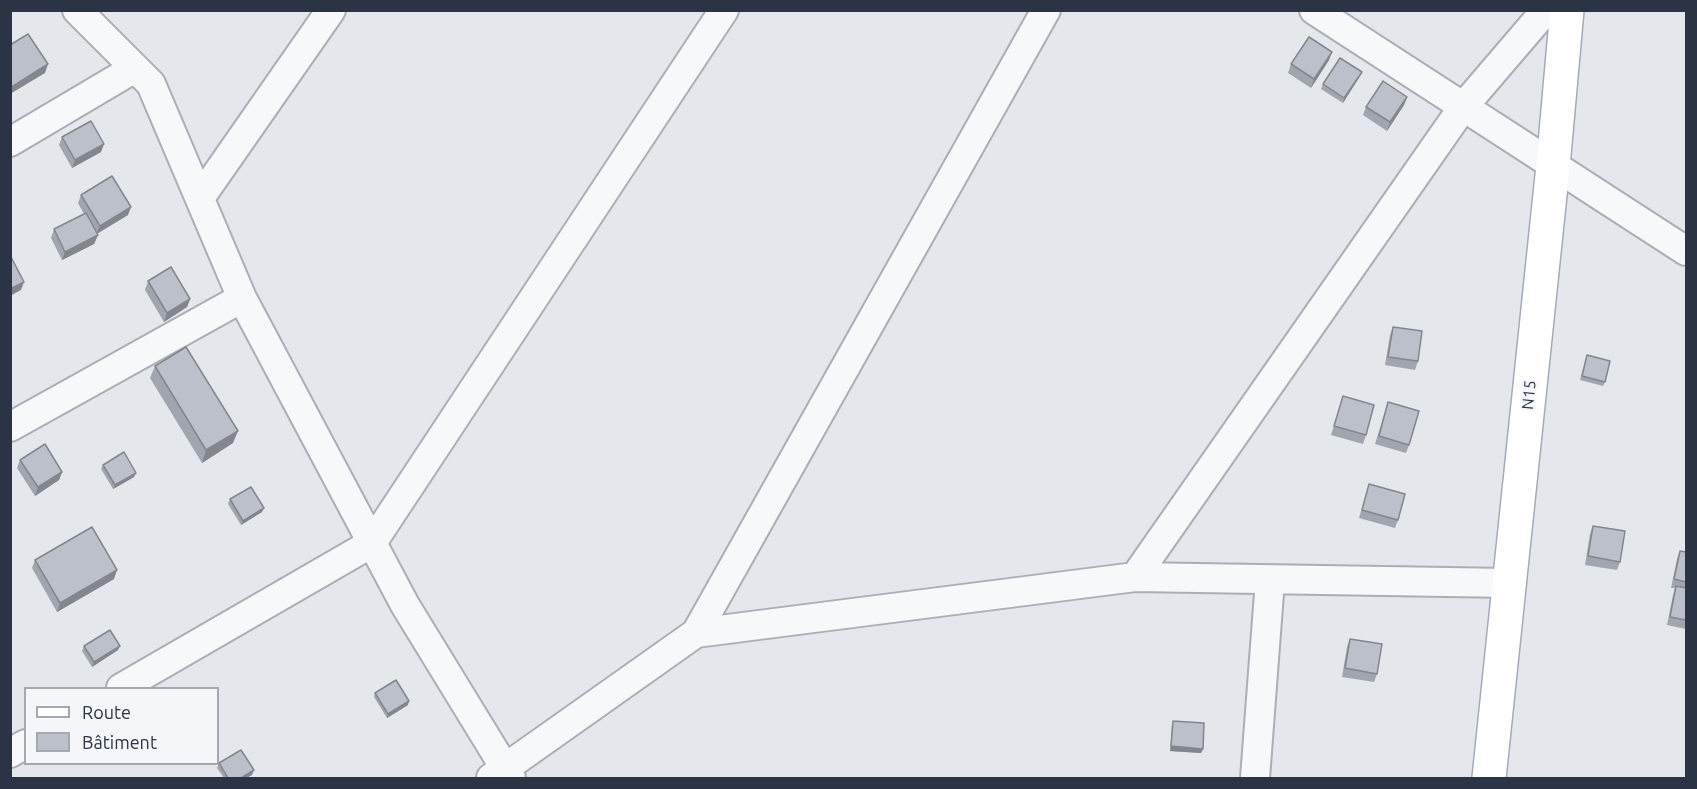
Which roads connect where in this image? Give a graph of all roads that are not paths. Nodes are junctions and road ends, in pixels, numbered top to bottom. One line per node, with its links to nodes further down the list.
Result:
1 (77, 10): 8 (street)
2 (331, 10): 12 (street)
3 (724, 10): 16 (street)
4 (1046, 10): 20 (street)
5 (1314, 10): 9 (street)
6 (1546, 10): 9 (street)
7 (1567, 10): 11 (main road, N15)
8 (135, 68): 10 (street); 12 (street)
9 (1463, 107): 11 (street); 17 (street)
10 (10, 142)
11 (1553, 166): 13 (street); 19 (main road, N15)
12 (200, 198): 14 (street)
13 (1686, 251)
14 (243, 298): 15 (street); 16 (street)
15 (10, 427)
16 (372, 543): 21 (street); 24 (street)
17 (1134, 577): 18 (street); 20 (street)
18 (1270, 580): 19 (street); 25 (street)
19 (1509, 583): 26 (main road, N15)
20 (696, 633): 24 (street)
21 (123, 687)
22 (24, 745): 23 (street)
23 (10, 753)
24 (503, 776)
25 (1255, 778)
26 (1489, 778)

